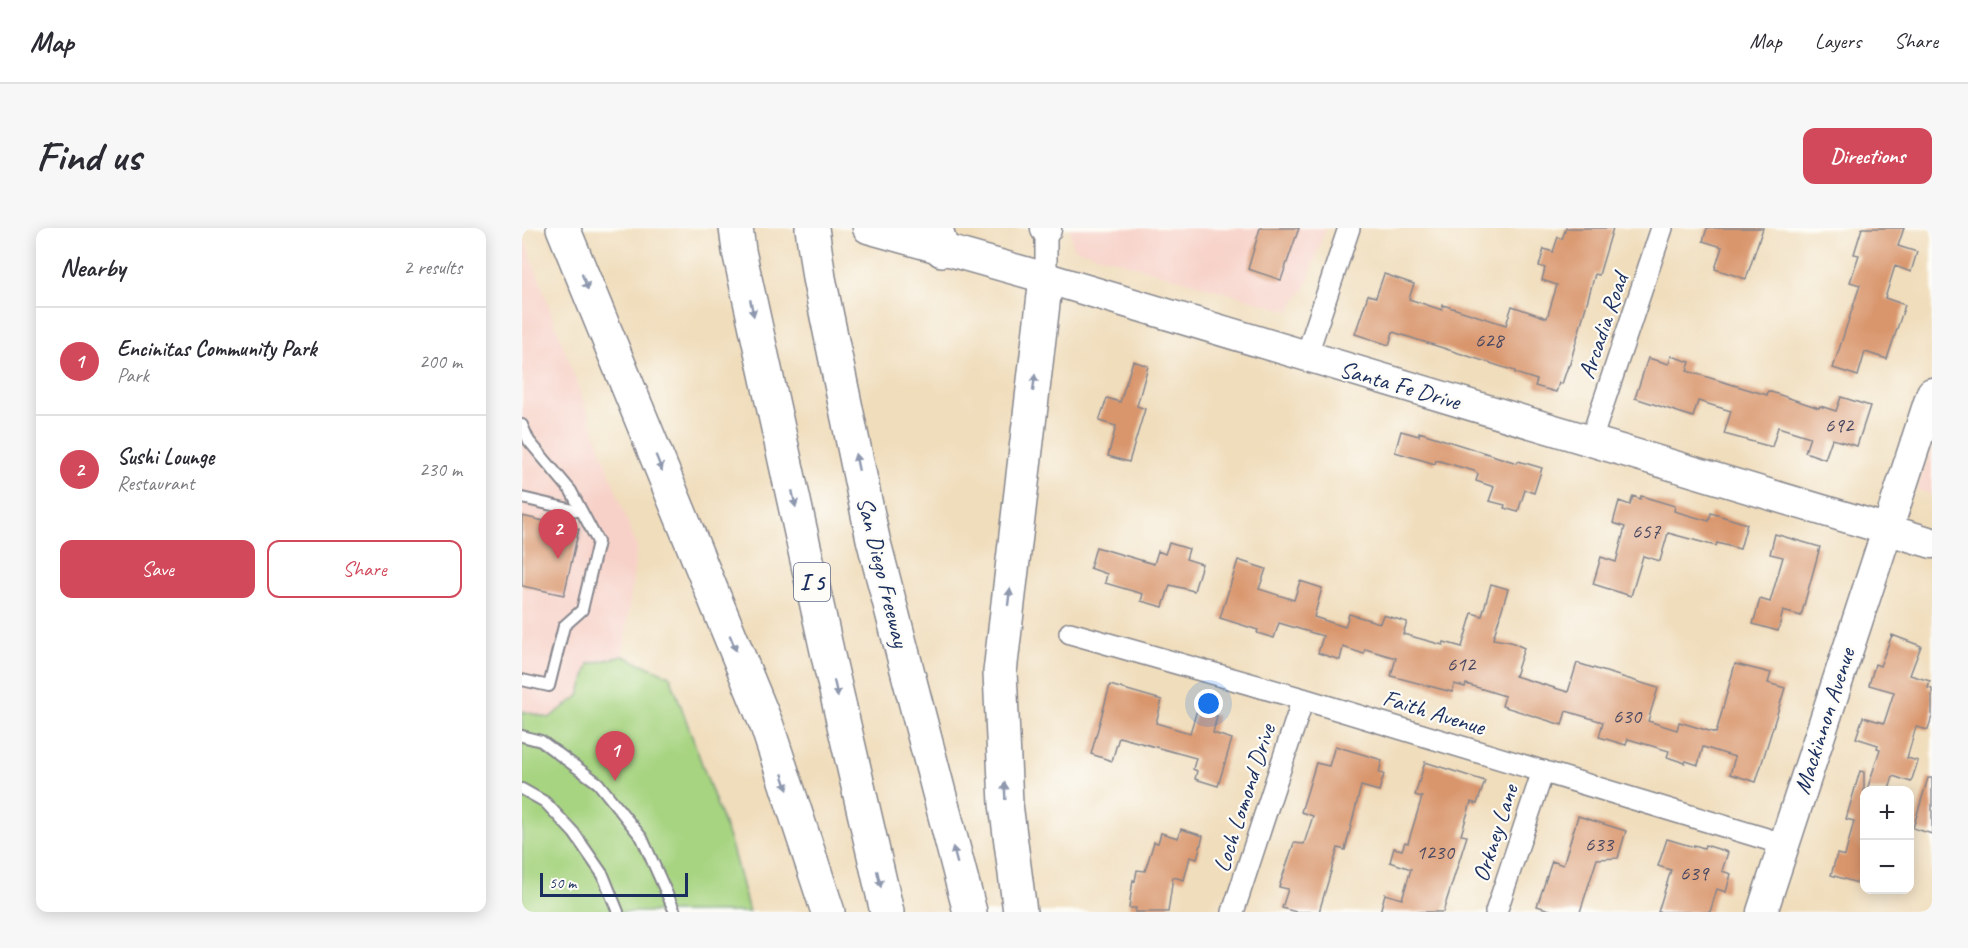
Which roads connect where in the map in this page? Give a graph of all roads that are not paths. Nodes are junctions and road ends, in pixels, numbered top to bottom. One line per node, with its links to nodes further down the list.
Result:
1 (563, 228): 28 (highway, one-way to 28)
2 (812, 228): 30 (highway, San Diego Freeway, one-way to 2)
3 (868, 228): 8 (main road, Santa Fe Drive)
4 (1349, 228): 10 (street)
5 (1662, 228): 13 (street, Arcadia Road)
6 (1046, 229): 9 (street)
7 (738, 239): 29 (highway, I 5, one-way to 29)
8 (939, 239): 9 (main road, Santa Fe Drive)
9 (1046, 278): 10 (main road, Santa Fe Drive); 31 (highway, one-way to 9)
10 (1306, 357): 13 (main road, Santa Fe Drive)
11 (1932, 393): 16 (main road, Mackinnon Avenue)
12 (522, 425): 15 (lane)
13 (1591, 440): 16 (main road, Santa Fe Drive)
14 (522, 498): 15 (lane)
15 (582, 512): 19 (lane)
16 (1887, 530): 17 (main road, Santa Fe Drive); 24 (main road, Mackinnon Avenue)
17 (1932, 543)
18 (1070, 633): 20 (street, Faith Avenue)
19 (522, 680)
20 (1303, 699): 22 (street, Faith Avenue); 32 (street, Loch Lomond Drive)
21 (522, 735): 27 (lane)
22 (1543, 771): 24 (street, Faith Avenue); 33 (street, Orkney Lane)
23 (522, 789): 26 (lane)
24 (1782, 844): 25 (main road, Mackinnon Avenue)
25 (1765, 911)
26 (618, 912)
27 (675, 912)
28 (828, 912)
29 (887, 912)
30 (970, 912)
31 (1020, 912)
32 (1233, 912)
33 (1496, 912)

